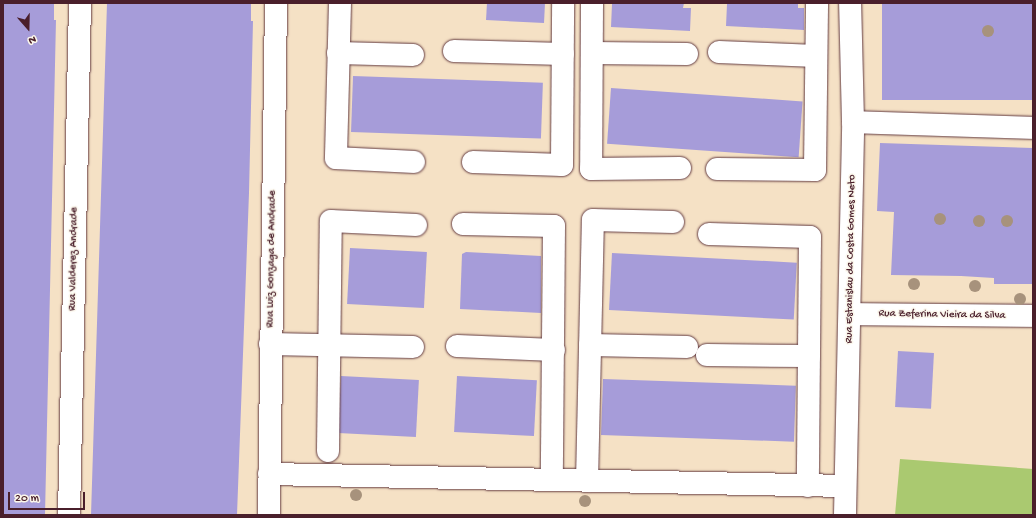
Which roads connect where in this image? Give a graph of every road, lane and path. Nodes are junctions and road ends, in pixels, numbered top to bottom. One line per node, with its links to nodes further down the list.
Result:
1 (80, 3): 43 (street, Rua Valderez Andrade)
2 (276, 3): 28 (street, Rua Luiz Gonzaga de Andrade)
3 (340, 3): 10 (street)
4 (563, 3): 12 (street)
5 (592, 3): 11 (street)
6 (816, 3): 15 (street)
7 (850, 3): 16 (street, Rua Estanislau da Costa Gomes Neto)
8 (454, 51): 12 (street)
9 (719, 52): 15 (street)
10 (338, 53): 14 (street); 18 (street)
11 (592, 53): 13 (street); 20 (street)
12 (563, 54): 19 (street)
13 (687, 54)
14 (413, 55)
15 (816, 56): 21 (street)
16 (853, 122): 17 (street); 26 (street, Rua Estanislau da Costa Gomes Neto)
17 (1033, 128)
18 (414, 162)
19 (473, 162)
20 (680, 168)
21 (717, 169)
22 (673, 222): 29 (street)
23 (463, 224): 34 (street)
24 (416, 226): 30 (street)
25 (709, 234): 36 (street)
26 (851, 314): 27 (street, Rua Zeferina Vieira da Silva); 42 (street, Rua Estanislau da Costa Gomes Neto)
27 (1033, 316)
28 (270, 344): 30 (street); 38 (street, Rua Luiz Gonzaga de Andrade)
29 (590, 345): 33 (street); 40 (street)
30 (331, 346): 32 (street); 37 (street)
31 (458, 346): 34 (street)
32 (413, 347)
33 (686, 347)
34 (554, 350): 39 (street)
35 (707, 355): 36 (street)
36 (809, 356): 41 (street)
37 (328, 451)
38 (270, 474): 39 (street); 44 (street, Rua Luiz Gonzaga de Andrade)
39 (552, 480): 40 (street)
40 (587, 481): 41 (street)
41 (808, 486): 42 (street)
42 (845, 486): 45 (street, Rua Estanislau da Costa Gomes Neto)
43 (69, 515)
44 (269, 515)
45 (845, 515)

